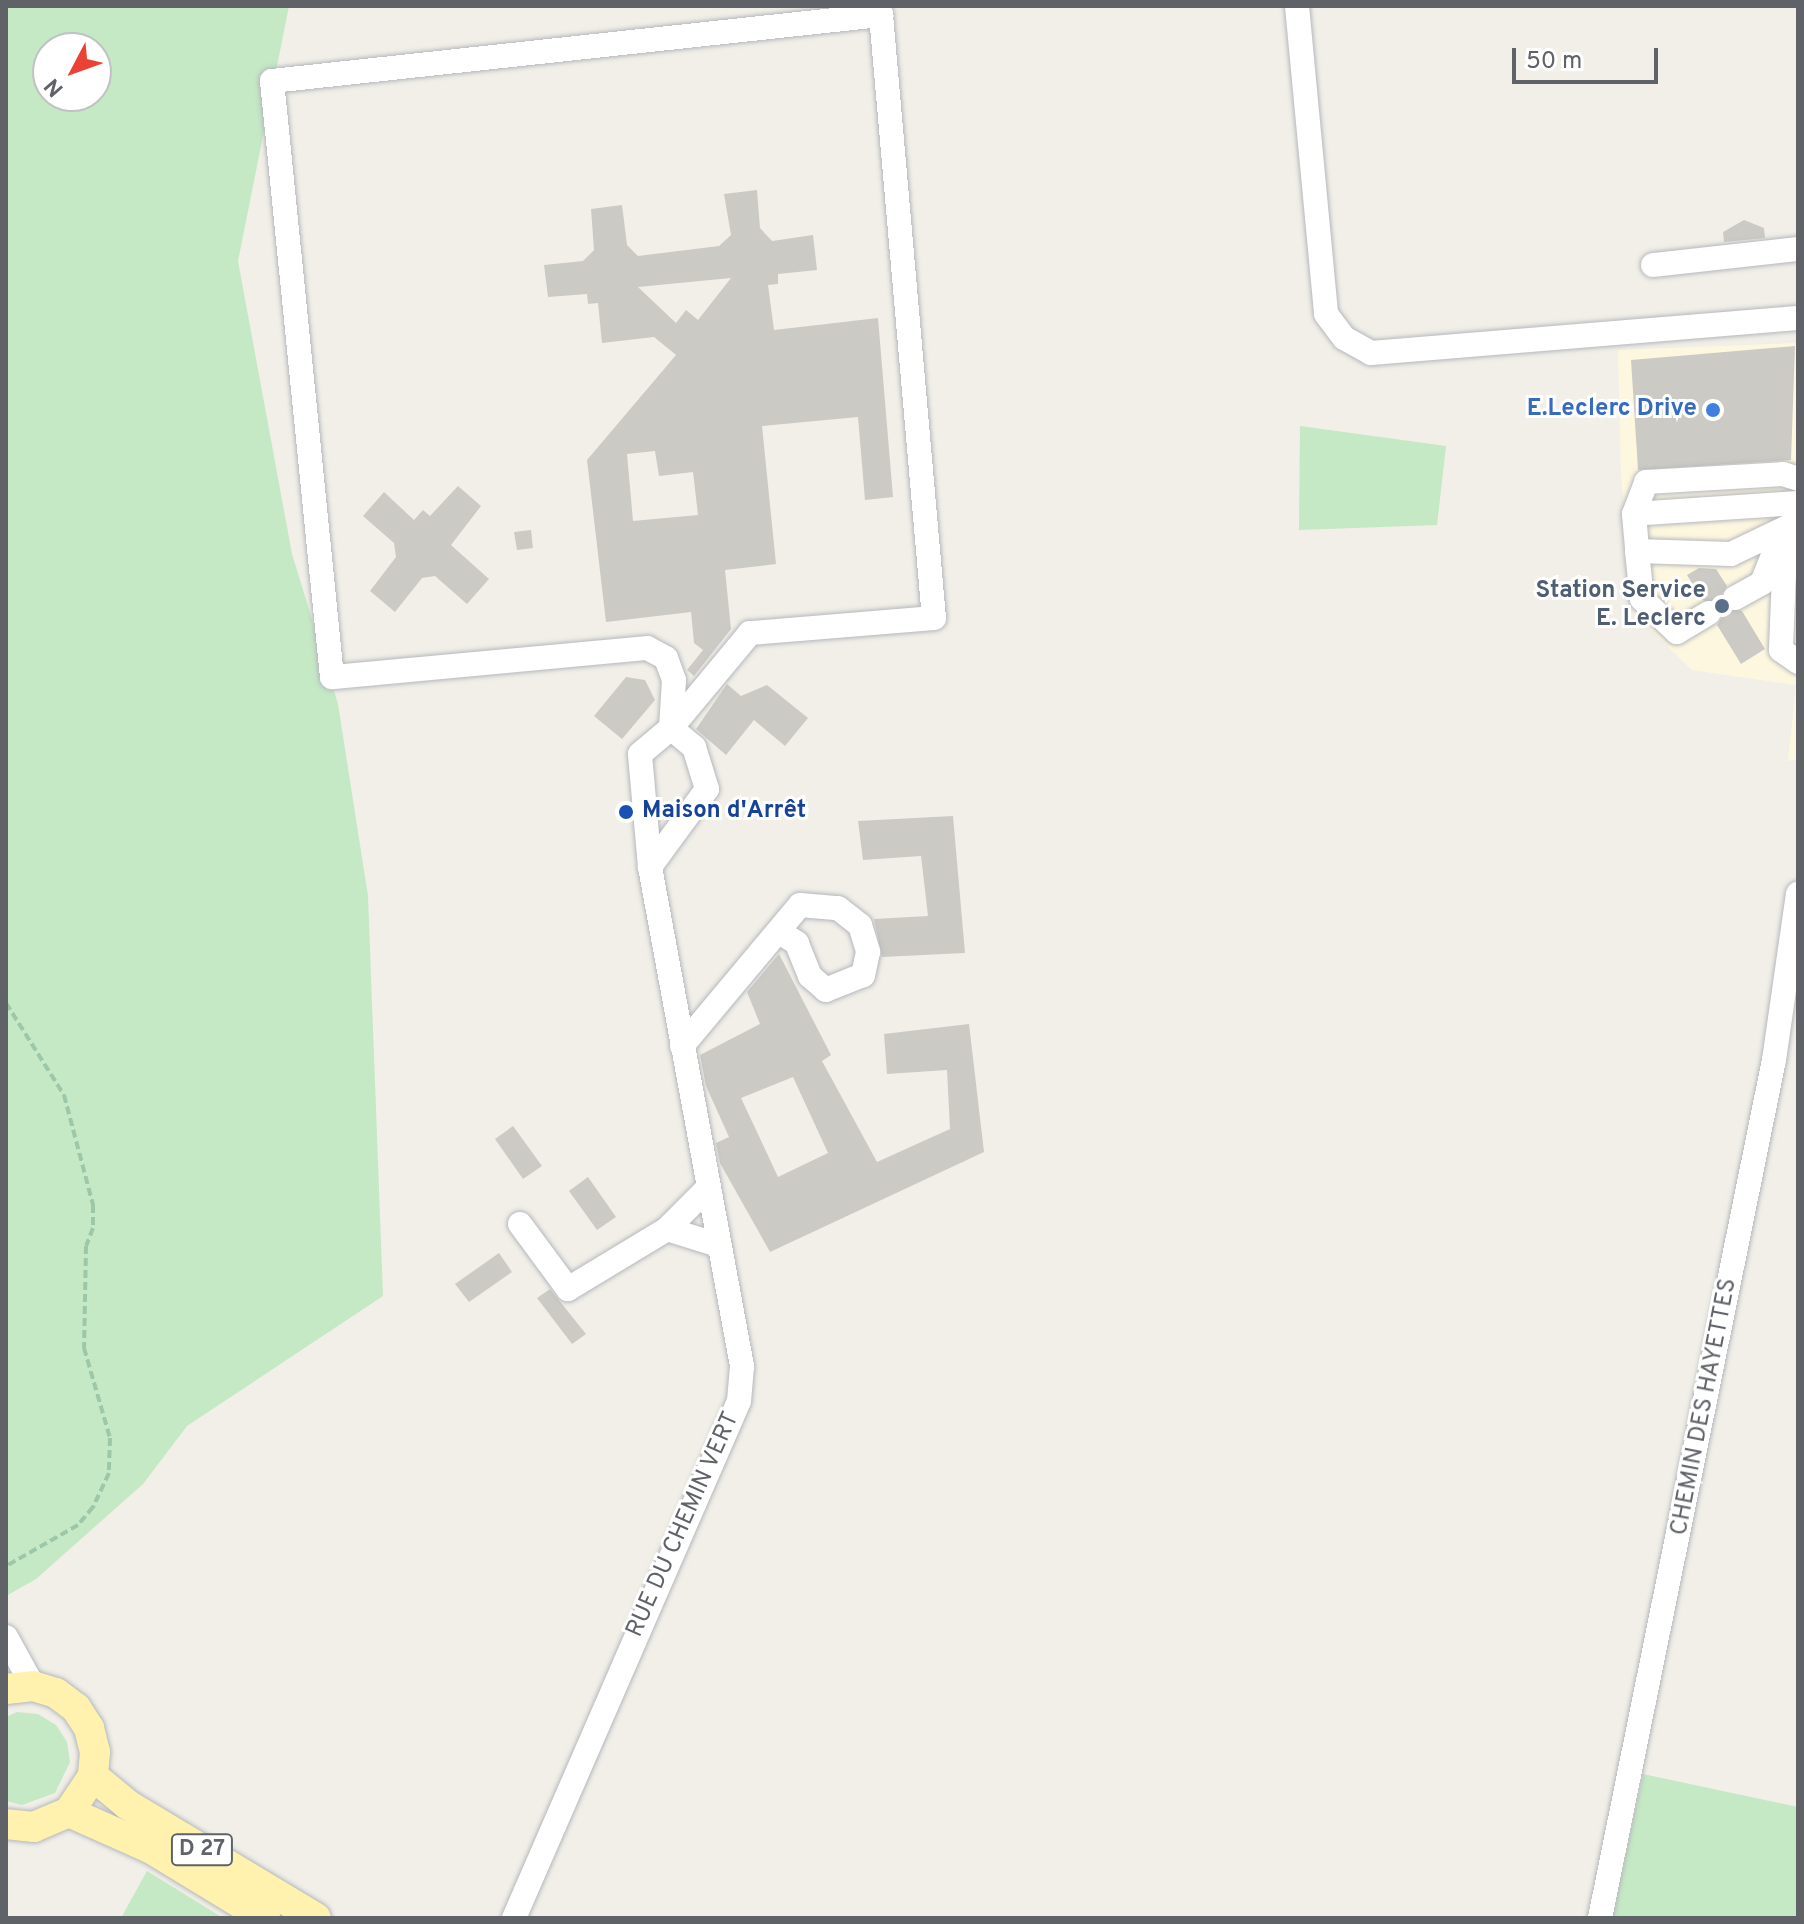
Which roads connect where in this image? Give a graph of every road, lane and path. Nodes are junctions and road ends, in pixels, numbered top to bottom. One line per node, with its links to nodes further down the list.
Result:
1 (1297, 6): 4 (street)
2 (1798, 249): 3 (street)
3 (1653, 265)
4 (1798, 318)
5 (1725, 478): 7 (street); 7 (street); 7 (street); 7 (street)
6 (1798, 503): 7 (street)
7 (1704, 510): 9 (street)
8 (1793, 530): 9 (street); 10 (street); 12 (street)
9 (1637, 551): 11 (street)
10 (1735, 598)
11 (1709, 613)
12 (1798, 662)
13 (671, 728): 13 (street); 14 (street, RUE DU CHEMIN VERT); 14 (street)
14 (650, 867): 18 (street, RUE DU CHEMIN VERT)
15 (1798, 894): 32 (street, CHEMIN DES HAYETTES)
16 (778, 931): 18 (street)
17 (6, 1003): 23 (path)
18 (682, 1046): 19 (street, RUE DU CHEMIN VERT)
19 (706, 1190): 21 (street); 22 (street, RUE DU CHEMIN VERT)
20 (520, 1224): 21 (street)
21 (667, 1229): 22 (street)
22 (718, 1245): 29 (street, RUE DU CHEMIN VERT)
23 (6, 1566)
24 (6, 1637): 25 (street)
25 (19, 1688): 26 (main road)
26 (93, 1776): 27 (main road); 31 (main road, D 27)
27 (69, 1812): 28 (main road); 30 (main road, D 27)
28 (6, 1824)
29 (512, 1913)
30 (265, 1918)
31 (316, 1918)
32 (1600, 1918)

